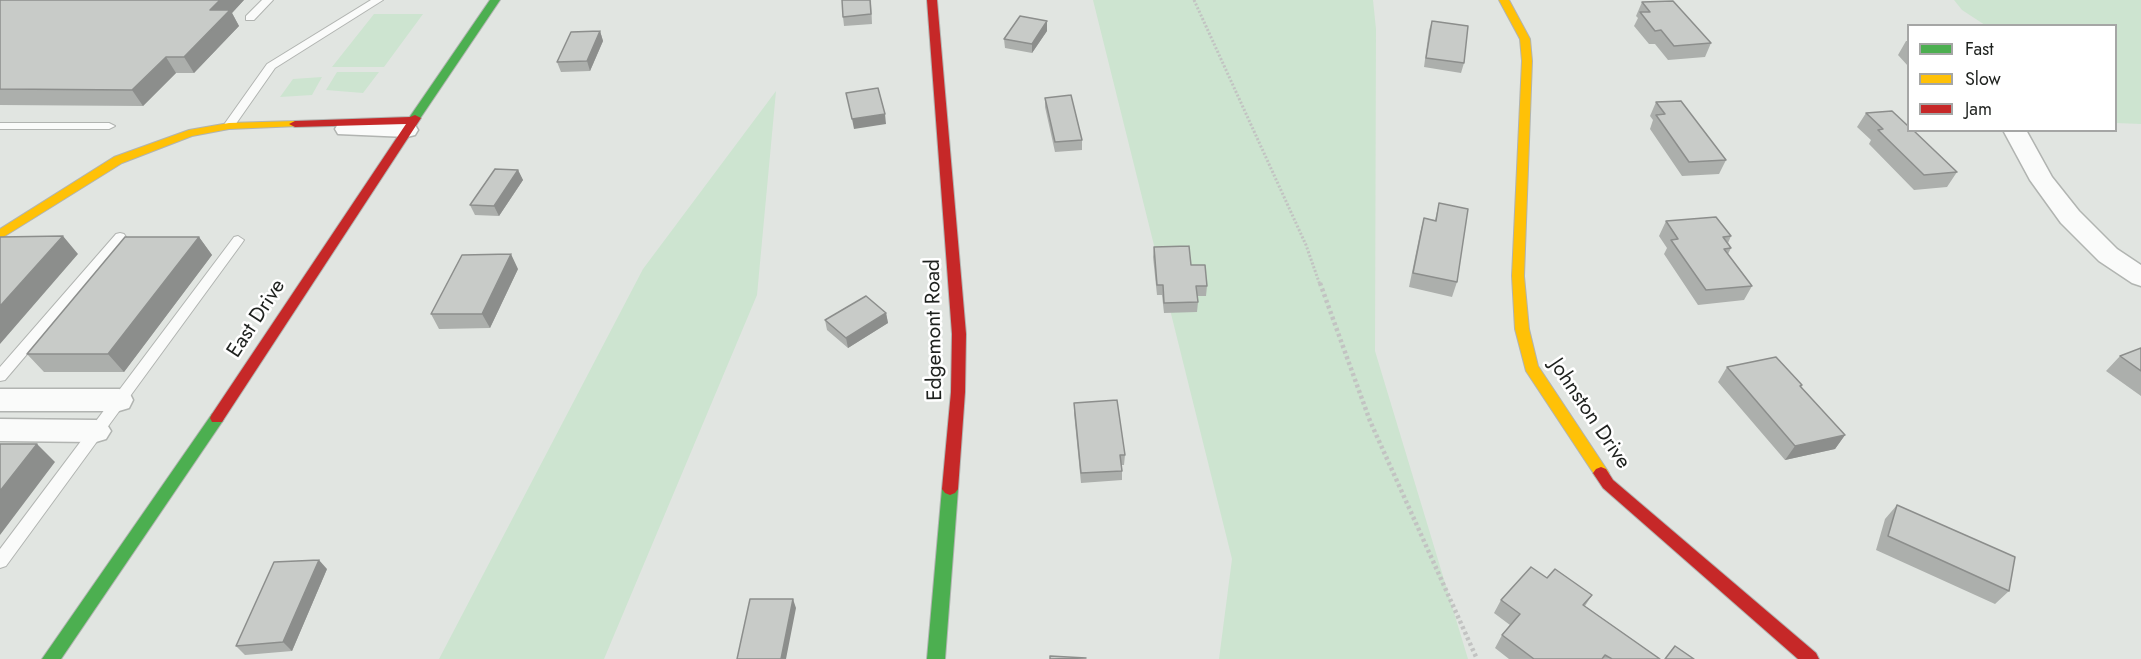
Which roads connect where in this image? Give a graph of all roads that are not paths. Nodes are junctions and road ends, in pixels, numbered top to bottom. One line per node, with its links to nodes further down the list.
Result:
1 (268, 0): 6 (lane)
2 (378, 0): 11 (lane)
3 (495, 0): 8 (street, East Drive)
4 (932, 0): 24 (street, Edgemont Road)
5 (1504, 0): 25 (street, Johnston Drive)
6 (250, 18)
7 (318, 124): 8 (street); 11 (street)
8 (410, 125): 23 (street, East Drive)
9 (0, 126): 10 (lane)
10 (109, 126)
11 (229, 126): 13 (street)
12 (2015, 132): 16 (street)
13 (0, 235)
14 (120, 237): 17 (lane)
15 (237, 240): 19 (lane)
16 (2141, 277)
17 (0, 376)
18 (0, 399): 19 (street)
19 (119, 400): 21 (lane)
20 (0, 430): 21 (street)
21 (96, 430): 22 (lane)
22 (0, 561)
23 (51, 659)
24 (936, 659)
25 (1810, 659)

